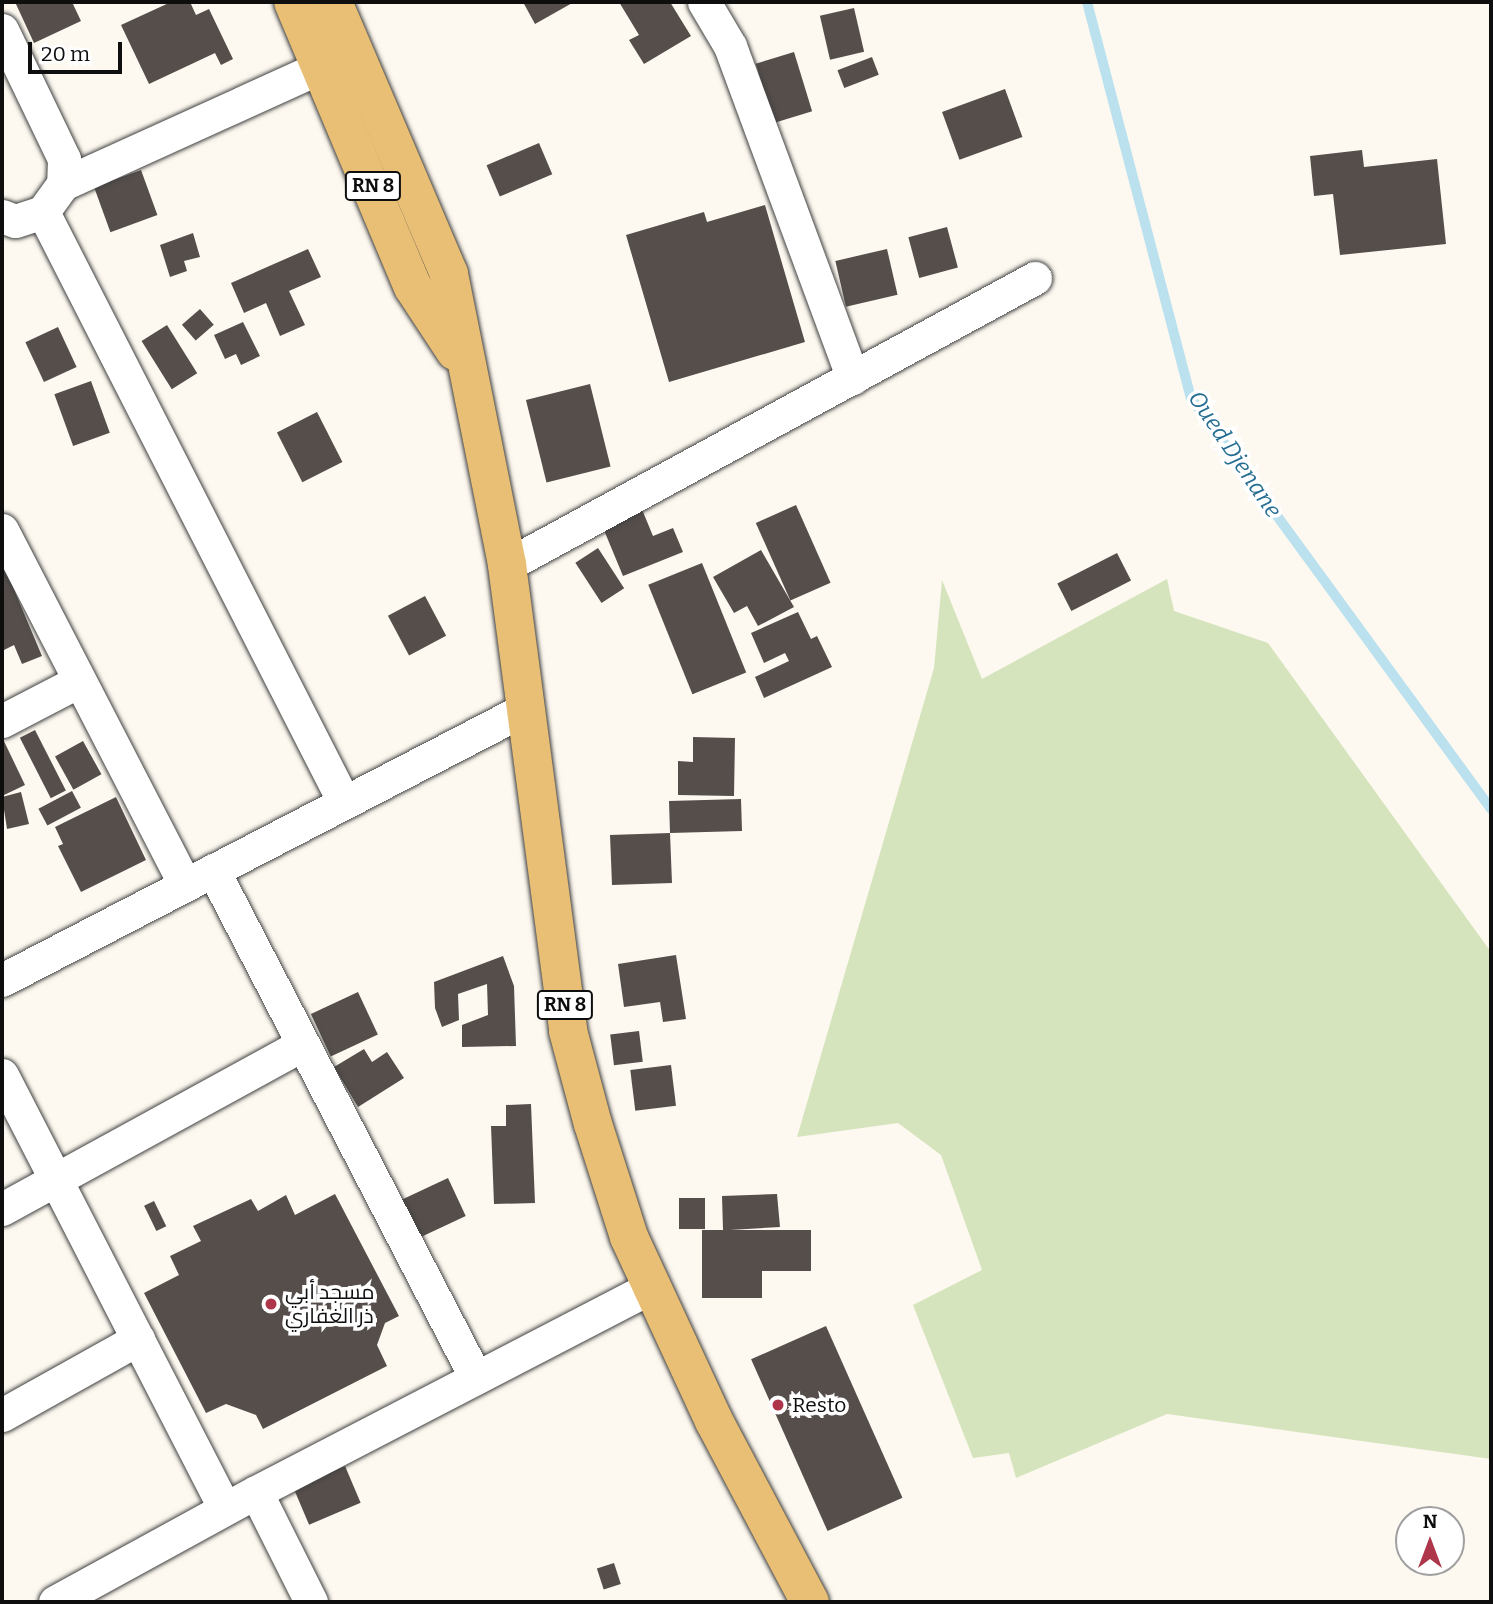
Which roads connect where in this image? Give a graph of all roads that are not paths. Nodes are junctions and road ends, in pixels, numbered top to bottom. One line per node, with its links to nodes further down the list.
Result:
1 (293, 2): 5 (main road, RN 8)
2 (333, 2): 9 (main road, RN 8)
3 (704, 2): 10 (street)
4 (2, 30): 6 (street)
5 (321, 67): 6 (street); 9 (main road, RN 8)
6 (63, 184): 7 (street)
7 (15, 219): 16 (street)
8 (1035, 278): 10 (street)
9 (463, 365): 12 (main road, RN 8)
10 (853, 378): 12 (street)
11 (2, 530): 13 (street)
12 (507, 565): 14 (main road, RN 8)
13 (79, 681): 15 (street); 17 (street)
14 (523, 710): 16 (street); 23 (main road, RN 8)
15 (2, 720)
16 (344, 802): 17 (street)
17 (199, 877): 18 (street); 19 (street)
18 (2, 980)
19 (303, 1044): 21 (street); 25 (street)
20 (2, 1075): 21 (street)
21 (57, 1182): 22 (street); 24 (street)
22 (2, 1209)
23 (653, 1286): 25 (street); 31 (main road, RN 8)
24 (138, 1339): 26 (street); 28 (street)
25 (476, 1378): 27 (street)
26 (2, 1415)
27 (256, 1492): 28 (street); 30 (street)
28 (225, 1508): 29 (street)
29 (55, 1602)
30 (312, 1602)
31 (810, 1602)

